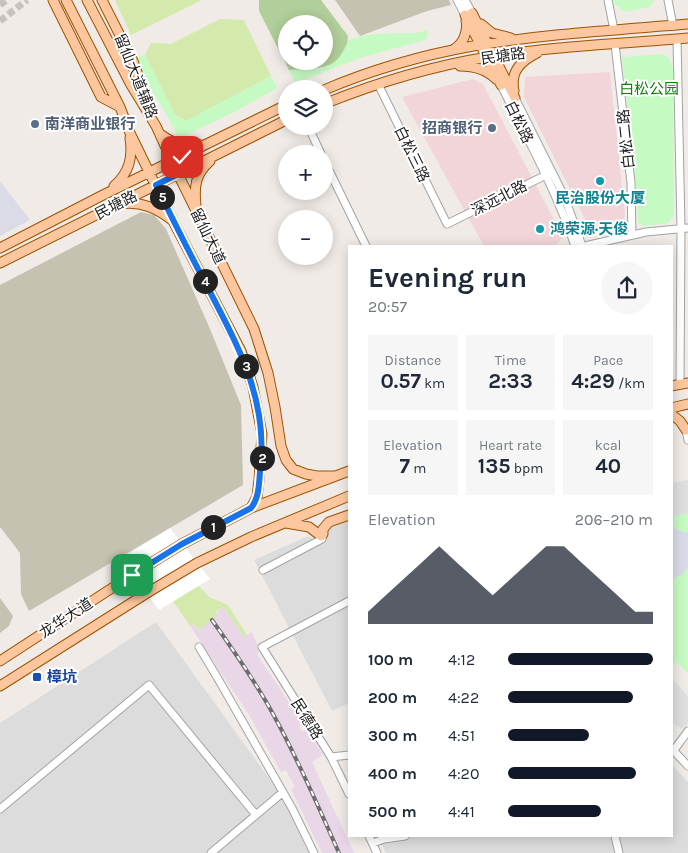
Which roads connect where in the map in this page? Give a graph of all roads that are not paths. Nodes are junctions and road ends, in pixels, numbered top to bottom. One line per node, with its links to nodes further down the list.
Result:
1 (52, 0): 27 (main road, 留仙大道辅路)
2 (66, 0): 27 (main road, 留仙大道)
3 (87, 0): 30 (main road, 留仙大道)
4 (102, 0): 30 (main road, 留仙大道辅路)
5 (457, 0): 9 (street, 白松路)
6 (464, 0): 9 (street, 白松路)
7 (608, 0): 12 (street)
8 (668, 0): 11 (street)
9 (468, 14): 14 (main road); 16 (main road, 白松路); 19 (main road)
10 (688, 24): 11 (main road, 民塘路)
11 (673, 26): 12 (main road, 民塘路)
12 (614, 30): 14 (main road, 民塘路)
13 (688, 38): 15 (main road, 民塘路)
14 (529, 39): 16 (main road, 民塘路)
15 (677, 39): 17 (main road, 民塘路); 47 (street)
16 (485, 44): 19 (main road, 民塘路); 20 (main road, 白松路)
17 (615, 44): 18 (main road, 民塘路); 48 (street, 白松二路)
18 (542, 50): 20 (main road, 民塘路); 25 (main road)
19 (449, 51): 24 (main road, 民塘路)
20 (491, 56): 21 (main road, 民塘路); 23 (main road, 白松路); 25 (main road, 白松路)
21 (448, 66): 22 (main road, 民塘路); 23 (main road)
22 (378, 84): 26 (main road, 民塘路); 46 (street, 白松三路)
23 (501, 85): 36 (street, 白松路)
24 (333, 87)
25 (516, 98): 36 (street, 白松路)
26 (333, 101)
27 (120, 107): 31 (main road, 留仙大道)
28 (278, 109): 32 (main road, 民塘路)
29 (278, 124): 33 (main road, 民塘路)
30 (158, 130): 32 (main road); 34 (main road, 留仙大道)
31 (130, 133): 35 (main road, 留仙大道); 40 (main road)
32 (209, 143): 34 (main road, 民塘路)
33 (217, 155): 37 (main road, 民塘路); 44 (main road)
34 (172, 162): 35 (main road, 民塘路); 37 (main road, 留仙大道)
35 (149, 173): 39 (main road, 留仙大道); 40 (main road, 民塘路)
36 (548, 173): 46 (street, 深远北路); 50 (street, 白松路); 51 (street, 白松路)
37 (178, 174): 39 (main road, 民塘路); 44 (main road, 留仙大道)
38 (333, 178): 49 (street)
39 (156, 185): 41 (main road, 民塘路); 45 (main road, 留仙大道)
40 (105, 194): 42 (main road, 民塘路)
41 (115, 205): 43 (main road, 民塘路); 45 (main road)
42 (79, 207): 43 (main road); 53 (main road, 民塘路)
43 (86, 220): 54 (main road, 民塘路)
44 (201, 220): 61 (main road, 留仙大道)
45 (173, 221): 60 (main road, 留仙大道)
46 (446, 224)
47 (685, 228): 48 (street); 55 (street)
48 (632, 235): 52 (street)
49 (366, 245)
50 (575, 245)
51 (583, 245)
52 (587, 245)
53 (0, 248)
54 (0, 263)
55 (680, 384)
56 (688, 404): 57 (main road)
57 (673, 408)
58 (673, 416): 59 (main road)
59 (687, 432)
60 (262, 434): 61 (main road); 65 (main road, 留仙大道)
61 (279, 435): 63 (main road, 留仙大道)
62 (348, 471): 63 (main road, 龙华大道)
63 (336, 476): 65 (main road, 龙华大道)
64 (348, 496): 67 (main road, 龙华大道)
65 (251, 508): 72 (main road, 龙华大道, bridge)
66 (348, 515): 68 (main road)
67 (283, 523): 68 (main road); 73 (main road, 龙华大道, bridge)
68 (322, 536): 69 (street)
69 (263, 570)
70 (348, 602): 78 (street, 民德路)
71 (199, 647): 80 (street)
72 (0, 661)
73 (0, 686)
74 (688, 731): 75 (street)
75 (673, 748)
76 (673, 750): 79 (street)
77 (348, 755): 78 (street)
78 (331, 757): 81 (street, 民德路)
79 (688, 766)
80 (282, 792): 83 (street); 88 (street)
81 (348, 792)
82 (0, 809): 83 (street)
83 (256, 815): 87 (street)
84 (400, 837): 86 (street)
85 (615, 837): 90 (street)
86 (371, 840): 89 (street)
87 (211, 853)
88 (314, 853)
89 (378, 853)
90 (619, 853)

